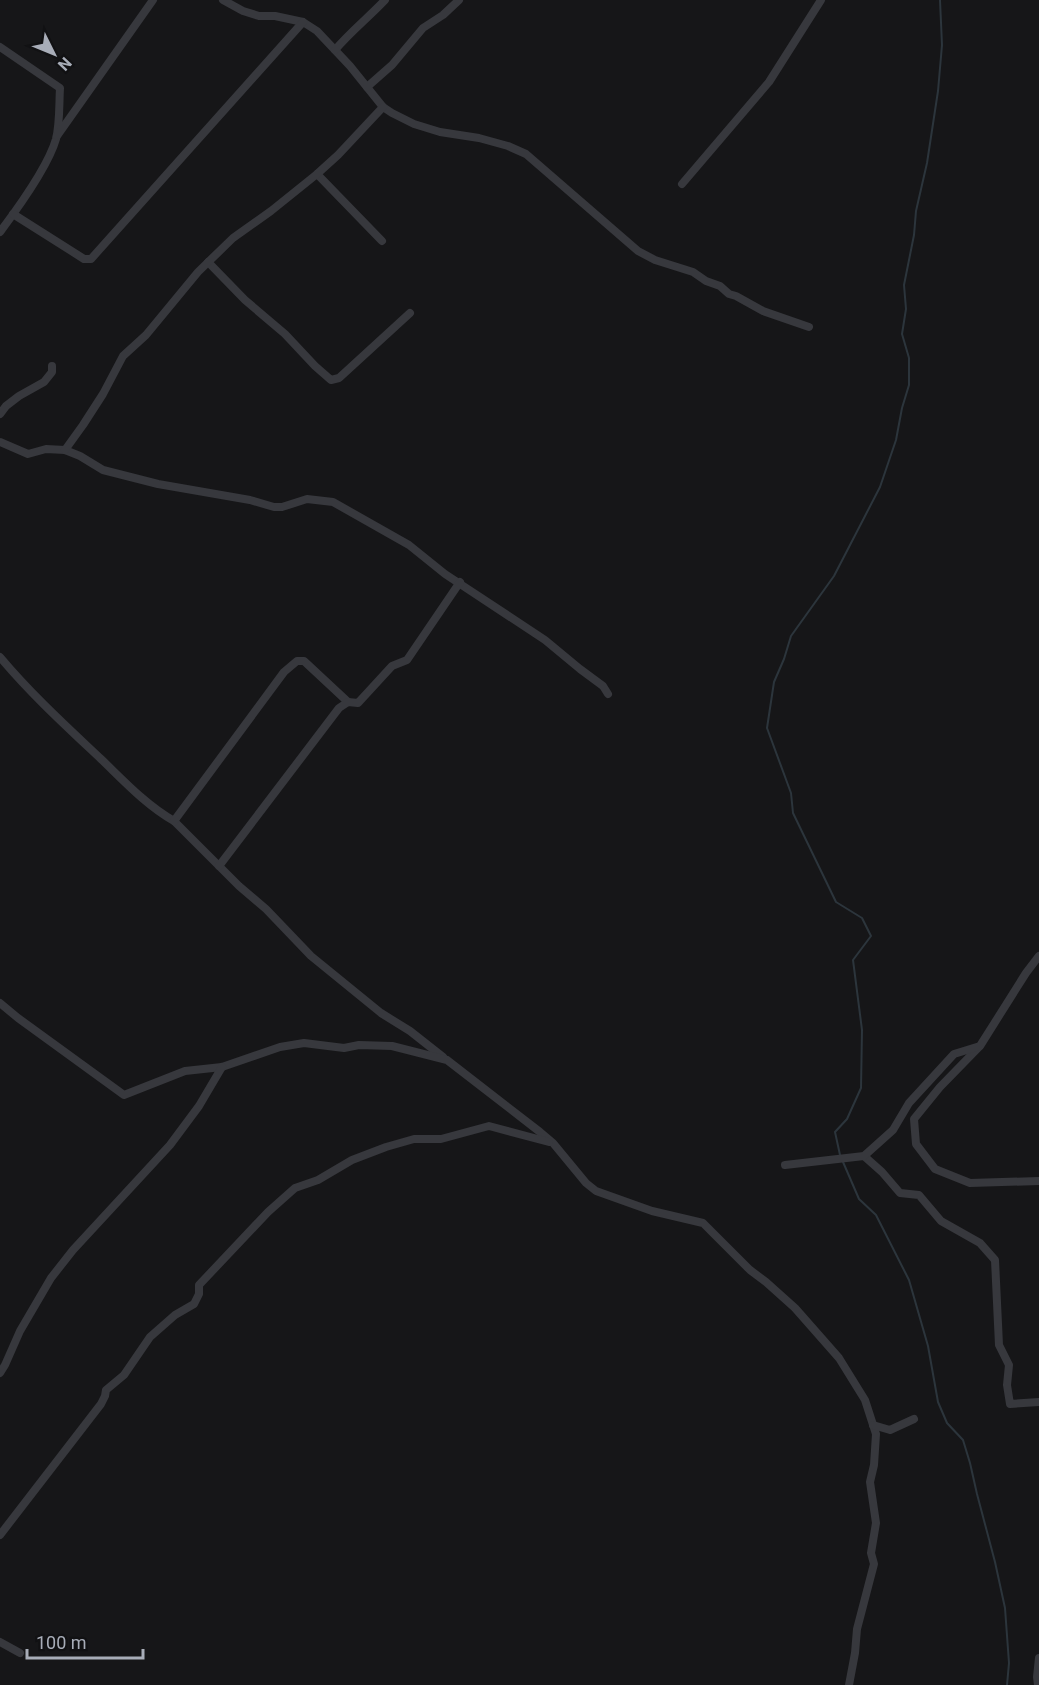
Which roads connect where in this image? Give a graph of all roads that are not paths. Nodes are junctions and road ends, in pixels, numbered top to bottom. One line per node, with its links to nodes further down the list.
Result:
1 (153, 0): 11 (street)
2 (223, 0): 6 (street)
3 (385, 0): 8 (street)
4 (459, 0): 9 (street)
5 (821, 0): 13 (street)
6 (303, 22): 8 (street); 14 (street)
7 (0, 47): 11 (street)
8 (335, 50): 9 (street)
9 (367, 87): 10 (street)
10 (383, 107): 12 (street); 19 (street)
11 (56, 137): 14 (street)
12 (317, 174): 16 (street); 17 (street)
13 (682, 184)
14 (13, 214): 15 (street)
15 (0, 232)
16 (382, 241)
17 (208, 262): 18 (street); 23 (street)
18 (410, 313)
19 (809, 327)
20 (52, 366): 21 (street)
21 (0, 414)
22 (0, 442): 23 (street)
23 (65, 450): 24 (street)
24 (460, 582): 26 (street); 27 (street)
25 (0, 657): 28 (street)
26 (608, 694)
27 (348, 702): 28 (street); 29 (street)
28 (174, 821): 29 (street)
29 (219, 866): 33 (street)
30 (1039, 956): 32 (street)
31 (0, 1003): 34 (street)
32 (981, 1046): 36 (street); 38 (street)
33 (447, 1060): 34 (street); 35 (street)
34 (222, 1068): 39 (street)
35 (553, 1143): 42 (street); 43 (street)
36 (864, 1156): 37 (street); 40 (street)
37 (786, 1166)
38 (1039, 1181)
39 (0, 1373)
40 (1039, 1402)
41 (914, 1419): 42 (street)
42 (873, 1425): 47 (street)
43 (0, 1535)
44 (0, 1642): 45 (street)
45 (20, 1653)
46 (1039, 1658): 48 (street)
47 (849, 1685)
48 (1038, 1685)

